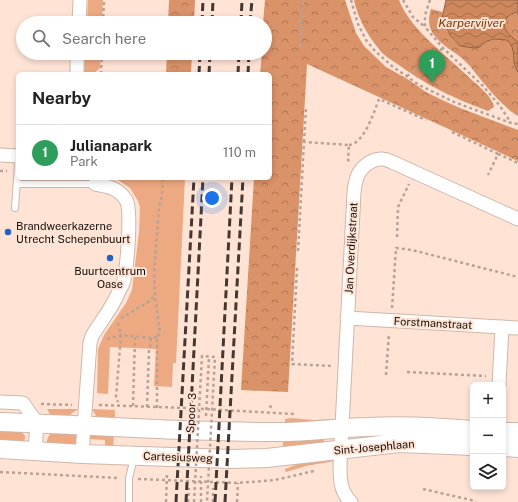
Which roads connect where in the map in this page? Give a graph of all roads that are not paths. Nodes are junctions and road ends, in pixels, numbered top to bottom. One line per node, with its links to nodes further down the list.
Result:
1 (80, 0): 2 (street)
2 (79, 16)
3 (77, 60): 4 (street)
4 (77, 72)
5 (0, 155): 6 (street)
6 (16, 156)
7 (17, 180): 8 (lane)
8 (17, 184): 9 (lane); 10 (lane)
9 (95, 184): 19 (street)
10 (15, 208)
11 (518, 219): 12 (street, Jan Overdijkstraat)
12 (347, 318): 13 (street, Forstmanstraat); 20 (street, Jan Overdijkstraat)
13 (502, 327): 14 (street, Forstmanstraat); 15 (street)
14 (518, 328)
15 (499, 381)
16 (0, 402): 18 (street)
17 (0, 422): 18 (main road)
18 (37, 423): 19 (main road); 28 (street)
19 (84, 425): 20 (main road, Sint-Josephlaan); 29 (street)
20 (342, 428): 21 (main road, Sint-Josephlaan); 32 (street, Jan Overdijkstraat)
21 (470, 430)
22 (506, 432): 23 (main road)
23 (518, 432)
24 (470, 446): 32 (main road, Sint-Josephlaan)
25 (506, 447): 26 (main road)
26 (518, 448)
27 (0, 449): 28 (main road, Cartesiusweg)
28 (35, 451): 29 (main road, Cartesiusweg)
29 (82, 454): 30 (main road, Cartesiusweg)
30 (134, 456): 31 (main road, Cartesiusweg); 34 (lane)
31 (275, 457): 32 (main road, Sint-Josephlaan)
32 (340, 457): 33 (street, Jan Overdijkstraat)
33 (349, 501)
34 (129, 502)

